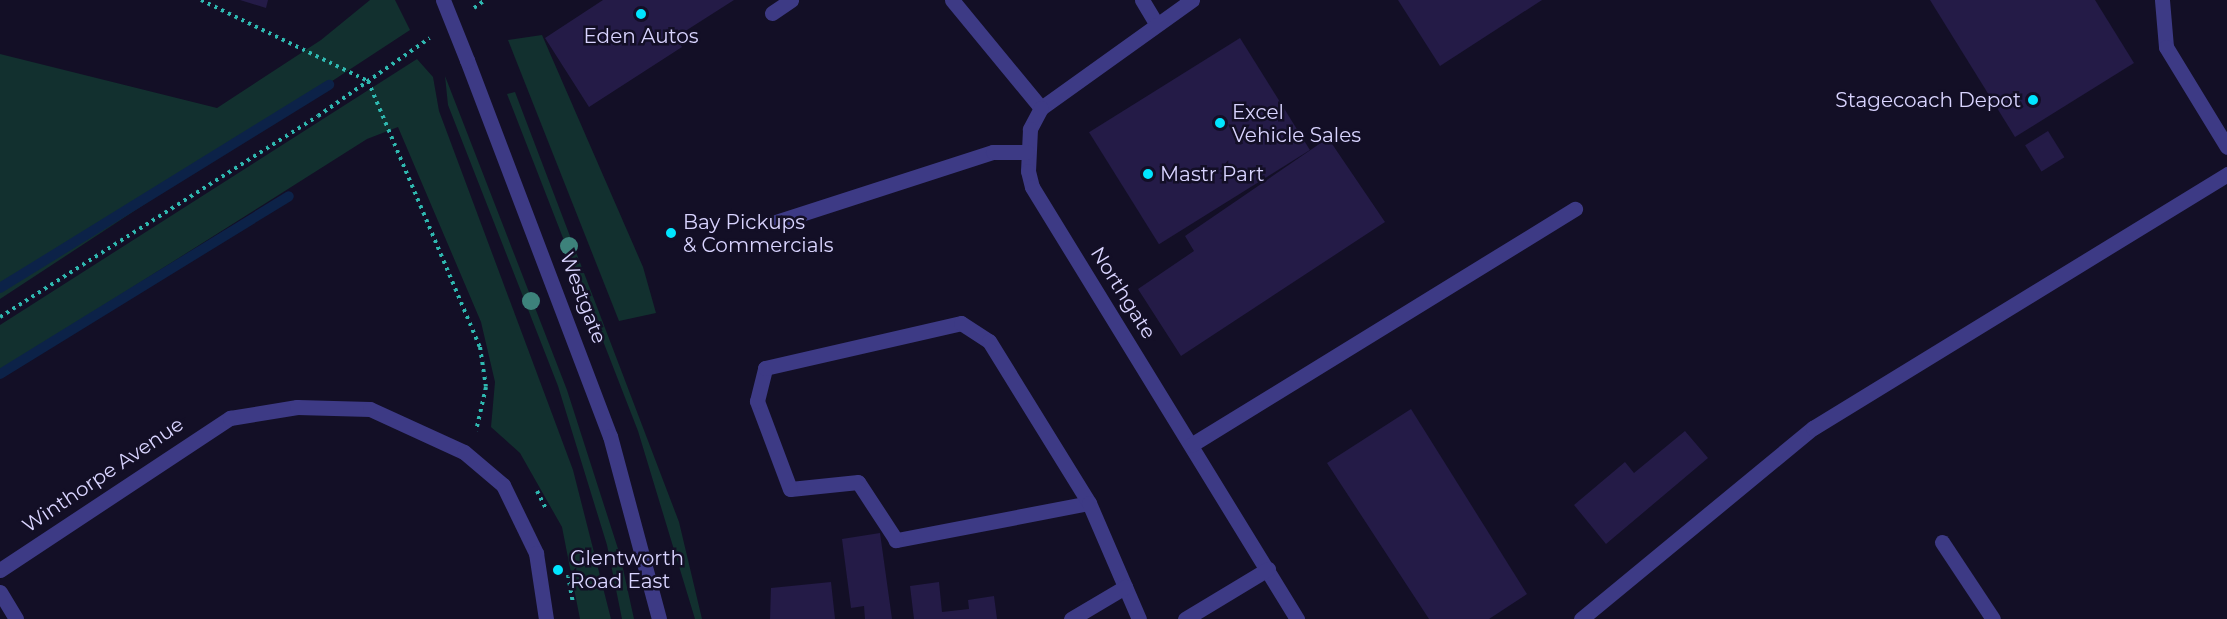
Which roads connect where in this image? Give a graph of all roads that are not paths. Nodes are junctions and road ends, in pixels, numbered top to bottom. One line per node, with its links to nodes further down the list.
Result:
1 (443, 0): 24 (street, Westgate, bridge)
2 (791, 0): 7 (street)
3 (952, 0): 9 (street)
4 (1142, 0): 8 (street)
5 (1192, 0): 8 (street)
6 (2162, 0): 10 (street)
7 (772, 13)
8 (1156, 23): 9 (street)
9 (1041, 108): 11 (street, Northgate)
10 (2227, 147)
11 (1027, 152): 14 (street); 15 (street, Northgate)
12 (2227, 174): 29 (street)
13 (1575, 209): 15 (street)
14 (776, 222)
15 (1191, 445): 18 (street, Northgate)
16 (1089, 503): 16 (street); 20 (street)
17 (1942, 542): 30 (street)
18 (1268, 569): 27 (street); 28 (street, Northgate)
19 (0, 570): 23 (street, Winthorpe Avenue)
20 (1125, 587): 25 (street); 26 (street)
21 (0, 592): 22 (street)
22 (16, 619)
23 (546, 619)
24 (659, 619)
25 (1071, 619)
26 (1139, 619)
27 (1185, 619)
28 (1297, 619)
29 (1581, 619)
30 (1993, 619)

